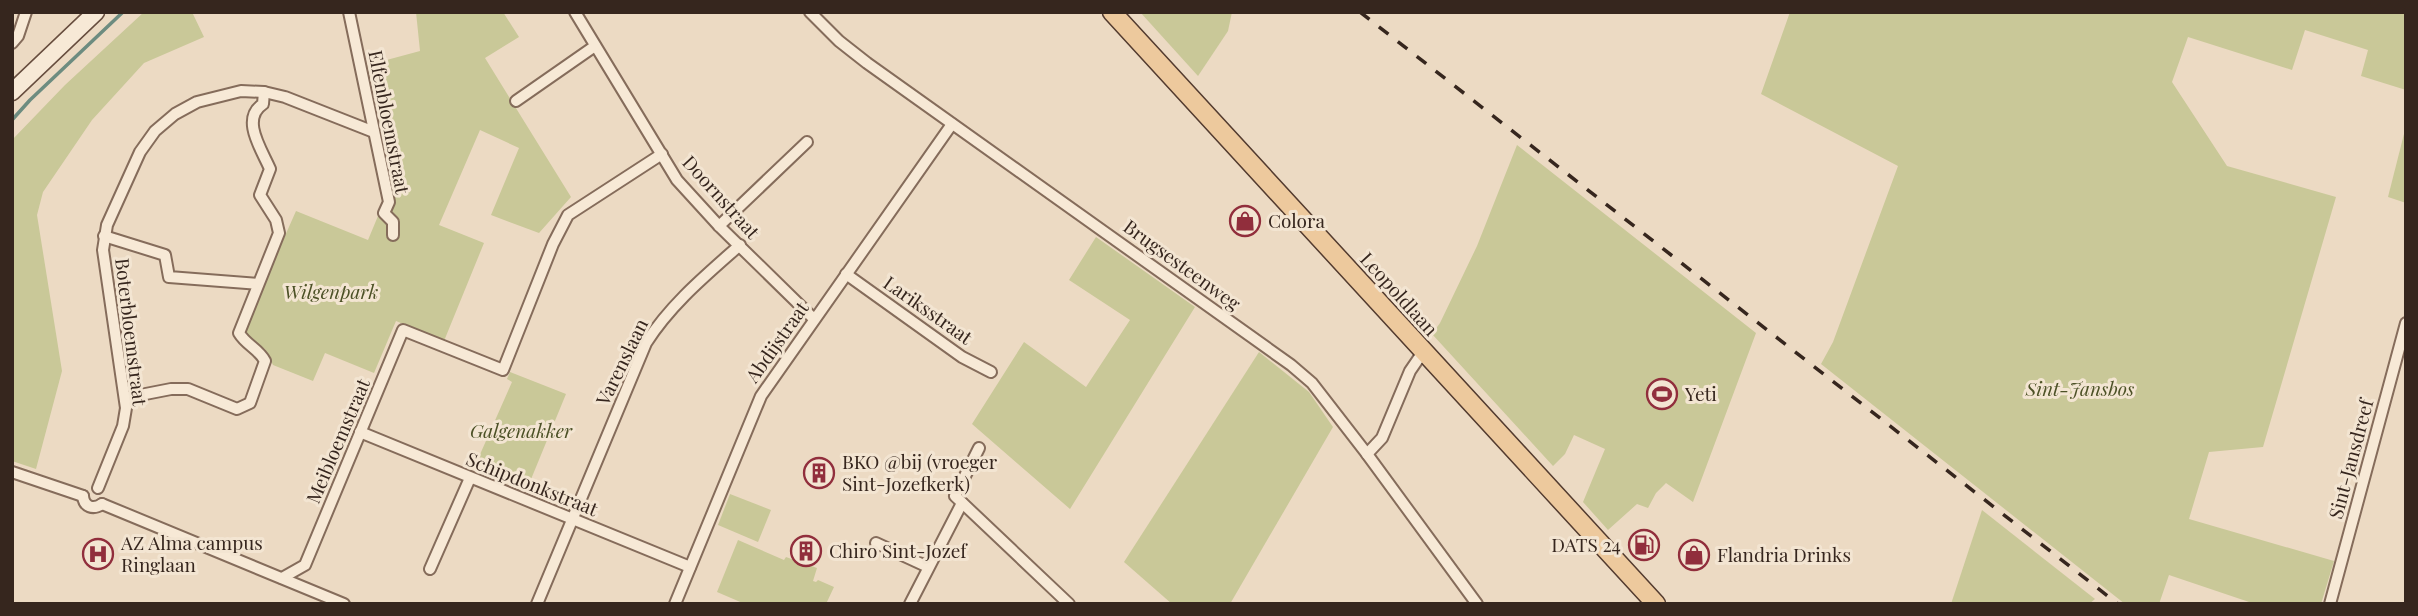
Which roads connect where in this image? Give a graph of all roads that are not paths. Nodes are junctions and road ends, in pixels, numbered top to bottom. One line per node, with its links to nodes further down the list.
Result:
1 (26, 12): 7 (street)
2 (96, 12): 9 (main road)
3 (349, 12): 13 (street, Elfenbloemstraat)
4 (575, 12): 8 (street, Doornstraat)
5 (810, 12): 12 (street, Brugsesteenweg)
6 (1112, 12): 25 (main road, Leopoldlaan)
7 (12, 43)
8 (595, 46): 11 (street); 15 (street, Doornstraat)
9 (12, 92)
10 (264, 92): 13 (street, Boterbloemstraat); 18 (street, Boterbloemstraat); 21 (street)
11 (516, 101)
12 (952, 124): 20 (street, Abdijstraat); 30 (street, Brugsesteenweg)
13 (374, 132): 17 (street, Elfenbloemstraat)
14 (807, 142): 16 (street)
15 (662, 154): 16 (street, Doornstraat); 28 (street, Meibloemstraat)
16 (719, 226): 19 (street, Doornstraat)
17 (393, 235)
18 (104, 236): 21 (street); 27 (street, Boterbloemstraat)
19 (740, 245): 22 (street, Doornstraat); 37 (street, Varenslaan)
20 (846, 274): 22 (street, Abdijstraat); 26 (street, Lariksstraat)
21 (258, 284): 27 (street)
22 (814, 319): 40 (street, Abdijstraat)
23 (2406, 323): 24 (street, Sint-Jansdreef)
24 (2404, 339): 52 (street, Sint-Jansdreef)
25 (1423, 352): 30 (street); 51 (main road, Leopoldlaan)
26 (991, 372)
27 (125, 398): 33 (street, Boterbloemstraat)
28 (360, 432): 32 (street, Schipdonkstraat); 39 (street, Meibloemstraat)
29 (979, 448): 35 (street)
30 (1367, 454): 50 (street, Brugsesteenweg)
31 (12, 471): 34 (street)
32 (470, 478): 37 (street, Schipdonkstraat); 42 (street)
33 (98, 488): 34 (street); 36 (street)
34 (83, 496): 36 (street)
35 (962, 503): 41 (street); 49 (street)
36 (102, 504): 43 (street)
37 (571, 518): 40 (street, Schipdonkstraat); 46 (street, Varenslaan)
38 (876, 542): 41 (street)
39 (305, 565): 43 (street); 44 (street)
40 (690, 567): 47 (street, Abdijstraat)
41 (928, 567): 48 (street)
42 (430, 569)
43 (282, 578): 44 (street)
44 (310, 590): 45 (street)
45 (344, 604)
46 (537, 604)
47 (675, 604)
48 (910, 604)
49 (1069, 604)
50 (1477, 604)
51 (1656, 604)
52 (2330, 604)

